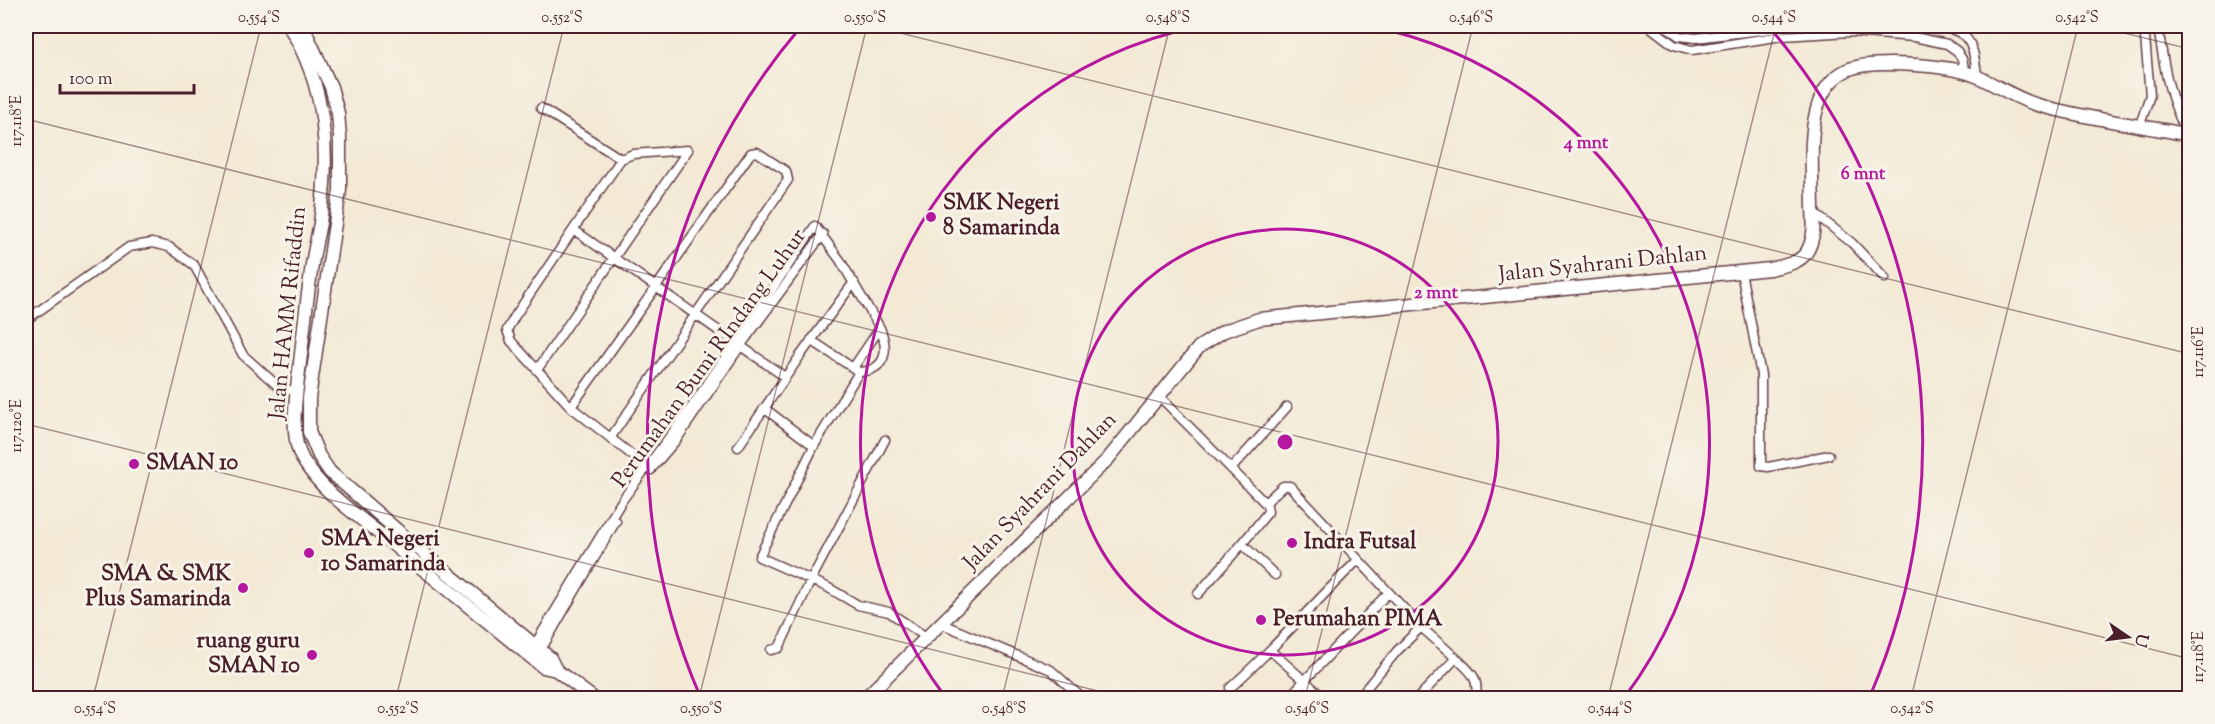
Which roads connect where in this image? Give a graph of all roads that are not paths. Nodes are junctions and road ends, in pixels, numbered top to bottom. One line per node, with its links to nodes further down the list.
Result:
1 (289, 26): 18 (street, Jalan HAMM Rifaddin)
2 (303, 26): 19 (street, Jalan HAMM Rifaddin)
3 (1649, 26): 9 (street)
4 (1665, 26): 5 (street)
5 (1794, 26)
6 (1928, 26): 9 (street); 10 (street)
7 (2144, 26): 12 (street)
8 (2158, 26): 11 (street)
9 (1927, 40): 10 (street)
10 (1971, 74): 14 (street, Jalan Syahrani Dahlan); 17 (street, Jalan Syahrani Dahlan)
11 (2167, 82): 12 (street); 15 (street)
12 (2150, 86): 14 (street)
13 (541, 108): 16 (street)
14 (2140, 125): 15 (street, Jalan Syahrani Dahlan)
15 (2189, 135)
16 (621, 159): 20 (street); 22 (street)
17 (1814, 213): 23 (street, Jalan Syahrani Dahlan); 24 (street)
18 (320, 224): 19 (street); 35 (street, Jalan HAMM Rifaddin)
19 (335, 226): 59 (street, Jalan HAMM Rifaddin)
20 (574, 230): 22 (street); 32 (street)
21 (823, 234): 25 (street, Perumahan Bumi RIndang Luhur); 31 (street, Perumahan Bumi RIndang Luhur); 31 (street)
22 (614, 257): 26 (street); 32 (street)
23 (1742, 272): 36 (street, Jalan Syahrani Dahlan); 44 (street)
24 (1886, 278)
25 (854, 282): 29 (street, Perumahan Bumi RIndang Luhur); 30 (street)
26 (656, 287): 27 (street); 27 (street); 37 (street)
27 (696, 315): 31 (street); 40 (street)
28 (26, 320): 35 (street)
29 (880, 328): 33 (street); 33 (street)
30 (811, 340): 33 (street); 34 (street)
31 (738, 343): 34 (street); 45 (street, Perumahan Bumi RIndang Luhur)
32 (537, 369): 37 (street)
33 (856, 370): 42 (street)
34 (785, 377): 39 (street)
35 (297, 392): 59 (street, Jalan HAMM Rifaddin)
36 (1158, 395): 46 (street); 54 (street, Jalan Syahrani Dahlan)
37 (571, 407): 40 (street)
38 (1287, 407): 46 (street)
39 (764, 408): 42 (street); 43 (street)
40 (610, 436): 45 (street)
41 (885, 440): 51 (street)
42 (814, 446): 51 (street)
43 (738, 447)
44 (1829, 455)
45 (648, 468): 59 (street, Perumahan Bumi RIndang Luhur)
46 (1231, 469): 47 (street)
47 (1265, 503): 48 (street); 49 (street)
48 (1242, 544): 50 (street); 53 (street)
49 (1357, 561): 52 (street); 58 (street)
50 (1275, 575)
51 (811, 580): 56 (street); 57 (street)
52 (1388, 593): 55 (street); 61 (street)
53 (1198, 594)
54 (940, 623): 56 (street, Jalan Syahrani Dahlan); 65 (street)
55 (1420, 627): 60 (street); 68 (street)
56 (923, 635): 64 (street, Jalan Syahrani Dahlan)
57 (771, 650)
58 (1271, 651): 61 (street); 62 (street)
59 (535, 653): 63 (street, Jalan HAMM Rifaddin)
60 (1456, 658): 69 (street); 70 (street)
61 (1306, 681): 66 (street); 67 (street)
62 (1230, 688)
63 (593, 699)
64 (865, 699)
65 (1082, 699)
66 (1288, 699)
67 (1324, 699)
68 (1358, 699)
69 (1418, 699)
70 (1476, 699)

